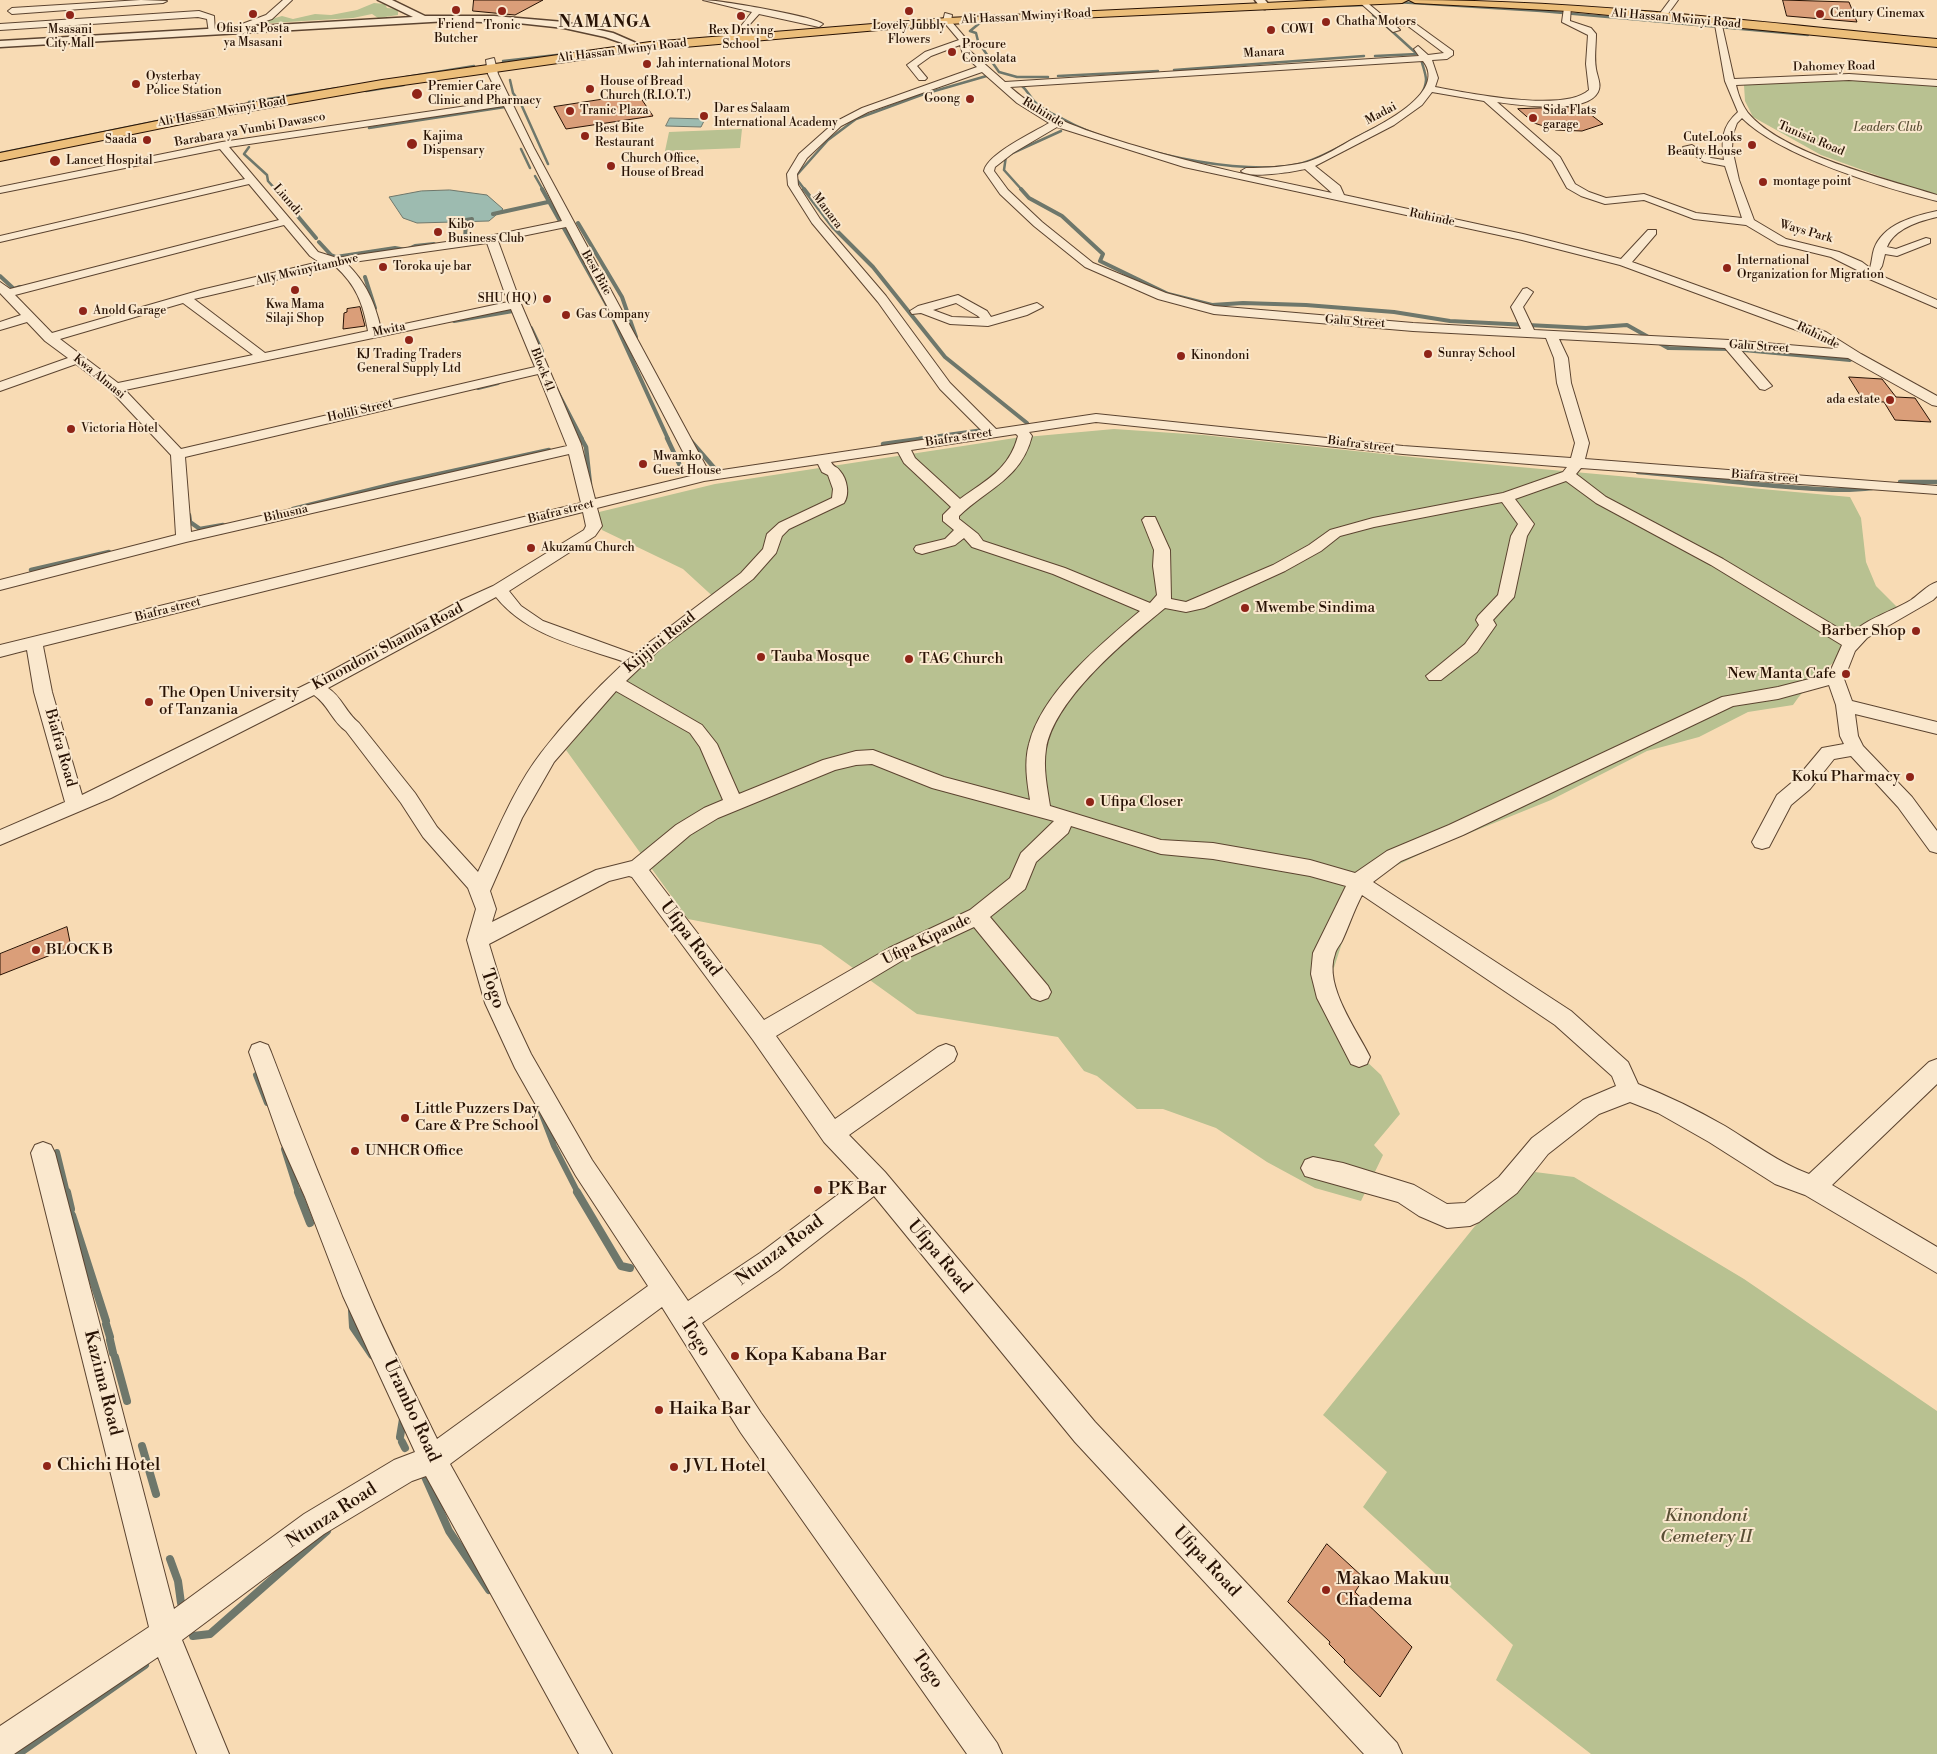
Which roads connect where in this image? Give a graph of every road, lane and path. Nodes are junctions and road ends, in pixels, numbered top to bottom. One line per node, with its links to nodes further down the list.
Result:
1 (22, 0): 15 (street)
2 (288, 0): 26 (street)
3 (383, 0): 12 (street)
4 (707, 0): 14 (street)
5 (1402, 0): 9 (highway, Ali Hassan Mwinyi Road)
6 (1415, 0): 13 (highway, Ali Hassan Mwinyi Road)
7 (1488, 0): 16 (highway, Ali Hassan Mwinyi Road)
8 (1674, 0): 16 (street)
9 (1360, 1): 11 (highway, Ali Hassan Mwinyi Road); 22 (street)
10 (162, 2): 15 (street)
11 (1267, 2): 19 (highway, Ali Hassan Mwinyi Road)
12 (402, 8): 18 (street); 20 (street)
13 (1568, 8): 23 (highway, Ali Hassan Mwinyi Road); 43 (street)
14 (758, 10): 24 (street); 27 (street)
15 (12, 11): 21 (street)
16 (1662, 16): 23 (highway, Ali Hassan Mwinyi Road)
17 (133, 18): 25 (street); 28 (street); 29 (street)
18 (427, 18): 20 (street); 34 (street)
19 (947, 18): 24 (highway, Ali Hassan Mwinyi Road); 31 (street, Ruhinde); 34 (highway, Ali Hassan Mwinyi Road)
20 (380, 20): 26 (street)
21 (0, 22)
22 (1386, 22): 35 (street); 35 (street, Manara)
23 (1717, 22): 30 (highway, Ali Hassan Mwinyi Road); 32 (highway, Ali Hassan Mwinyi Road); 39 (street)
24 (819, 24): 27 (highway, Ali Hassan Mwinyi Road)
25 (0, 27)
26 (230, 30): 28 (street)
27 (742, 30): 34 (highway, Ali Hassan Mwinyi Road)
28 (212, 31): 29 (street)
29 (116, 37): 33 (street)
30 (1937, 38)
31 (964, 41): 37 (street, Ruhinde); 38 (street)
32 (1937, 42)
33 (0, 44)
34 (631, 45): 36 (highway, Ali Hassan Mwinyi Road); 36 (highway, Ali Hassan Mwinyi Road)
35 (1427, 57): 41 (street, Manara); 42 (street)
36 (492, 64): 44 (street, Best Bite); 49 (highway, Ali Hassan Mwinyi Road); 50 (highway, Ali Hassan Mwinyi Road)
37 (983, 68): 41 (street, Ruhinde); 76 (street, Manara)
38 (922, 78)
39 (1731, 82): 40 (street, Dahomey Road); 45 (street)
40 (1937, 83)
41 (1003, 85): 46 (street, Ruhinde)
42 (1430, 89): 43 (street); 52 (street, Madai)
43 (1488, 99): 60 (street)
44 (506, 103): 47 (street, Barabara ya Vumbi Dawasco); 61 (street, Best Bite)
45 (1742, 113): 51 (street); 56 (street, Tunisia Road)
46 (1056, 123): 53 (street, Ruhinde); 81 (street, Galu Street)
47 (222, 146): 54 (street, Liundi); 55 (street, Barabara ya Vumbi Dawasco)
48 (1688, 147): 51 (street)
49 (0, 150)
50 (0, 157)
51 (1727, 163): 60 (street)
52 (1307, 165): 53 (street, Madai); 57 (street)
53 (1219, 172): 57 (street, Ruhinde)
54 (252, 180): 59 (street, Liundi); 64 (street)
55 (0, 190)
56 (1937, 198)
57 (1340, 199): 68 (street, Ruhinde)
58 (1937, 214): 66 (street)
59 (286, 221): 67 (street, Liundi); 70 (street)
60 (1748, 222): 69 (street, Ways Park)
61 (569, 223): 63 (street, Ally Mwinyitambwe); 100 (street, Best Bite)
62 (1652, 232): 68 (street)
63 (491, 238): 67 (street, Ally Mwinyitambwe); 73 (street, Block 41)
64 (0, 239)
65 (1926, 241): 66 (street)
66 (1880, 249): 69 (street)
67 (338, 262): 72 (street, Ally Mwinyitambwe); 80 (street)
68 (1624, 263): 85 (street, Ruhinde)
69 (1870, 275): 74 (street)
70 (4, 290): 77 (street, Kwa Almasi)
71 (1528, 292): 81 (street)
72 (186, 298): 83 (street, Ally Mwinyitambwe); 86 (street)
73 (515, 304): 80 (street, Mwita); 88 (street, Block 41)
74 (1937, 304)
75 (1038, 307): 78 (street)
76 (909, 313): 78 (street); 78 (street); 94 (street, Manara)
77 (29, 317): 79 (street); 83 (street, Kwa Almasi)
78 (988, 322)
79 (0, 326)
80 (375, 332): 86 (street, Mwita)
81 (1530, 334): 82 (street, Galu Street)
82 (1552, 336): 84 (street, Galu Street); 99 (street)
83 (50, 338): 87 (street, Kwa Almasi)
84 (1729, 344): 85 (street, Galu Street); 89 (street)
85 (1850, 352): 92 (street, Ruhinde)
86 (263, 357): 91 (street, Mwita)
87 (77, 359): 90 (street); 91 (street, Kwa Almasi)
88 (543, 369): 96 (street, Block 41); 97 (street, Holili Street)
89 (1765, 386)
90 (0, 387)
91 (116, 388): 97 (street, Kwa Almasi)
92 (1937, 402)
93 (1019, 429): 94 (street, Biafra street); 99 (street, Biafra street); 104 (street)
94 (992, 433): 95 (street, Biafra street)
95 (902, 447): 98 (street, Biafra street); 104 (street)
96 (574, 449): 103 (street, Block 41); 107 (street, Bihusna)
97 (178, 454): 107 (street)
98 (823, 459): 100 (street, Biafra street); 116 (street, Kijijini Road)
99 (1572, 469): 101 (street, Biafra street); 102 (street); 114 (street)
100 (704, 477): 103 (street, Biafra street)
101 (1937, 490)
102 (1506, 497): 112 (street); 117 (street)
103 (588, 505): 111 (street, Kinondoni Shamba Road); 113 (street, Biafra street)
104 (960, 506): 106 (street)
105 (1150, 520): 112 (street)
106 (963, 530): 108 (street); 112 (street)
107 (184, 538): 109 (street, Bihusna)
108 (922, 549)
109 (0, 585)
110 (1937, 587): 114 (street)
111 (498, 590): 116 (street); 120 (street, Kinondoni Shamba Road)
112 (1157, 606): 126 (street)
113 (34, 642): 115 (street, Biafra street); 125 (street, Biafra Road)
114 (1851, 643): 118 (street)
115 (0, 651)
116 (635, 660): 119 (street, Kijijini Road)
117 (1435, 676)
118 (1835, 679): 121 (street); 132 (street)
119 (614, 682): 124 (street); 133 (street, Kijijini Road)
120 (314, 687): 125 (street, Kinondoni Shamba Road); 133 (street)
121 (1844, 705): 122 (street); 123 (street)
122 (1937, 728)
123 (1854, 749): 129 (street); 130 (street)
124 (734, 804): 126 (street); 131 (street)
125 (75, 805): 128 (street, Kinondoni Shamba Road)
126 (1041, 811): 127 (street)
127 (1065, 817): 132 (street); 134 (street, Ufipa Kipande)
128 (0, 838)
129 (1762, 842)
130 (1937, 846)
131 (635, 870): 135 (street); 137 (street, Ufipa Road)
132 (1358, 882): 140 (street); 142 (street)
133 (480, 891): 135 (street)
134 (977, 916): 136 (street); 137 (street, Ufipa Kipande)
135 (477, 940): 149 (street, Togo)
136 (1040, 992)
137 (761, 1033): 143 (street, Ufipa Road)
138 (260, 1052): 151 (street, Urambo Road)
139 (946, 1054): 143 (street)
140 (1359, 1057)
141 (1937, 1069): 147 (street)
142 (1630, 1091): 145 (street); 147 (street)
143 (832, 1134): 146 (street, Ufipa Road)
144 (43, 1153): 152 (street, Kazima Road)
145 (1312, 1168)
146 (876, 1180): 150 (street, Ntunza Road); 157 (street, Ufipa Road)
147 (1813, 1187): 148 (street)
148 (1937, 1261)
149 (666, 1289): 150 (street, Togo); 151 (street, Ntunza Road)
150 (683, 1320): 156 (street, Togo)
151 (433, 1459): 152 (street, Ntunza Road); 155 (street, Urambo Road)
152 (166, 1634): 153 (street, Ntunza Road); 154 (street, Kazima Road)
153 (0, 1745)
154 (213, 1754)
155 (596, 1754)
156 (986, 1754)
157 (1386, 1754)

